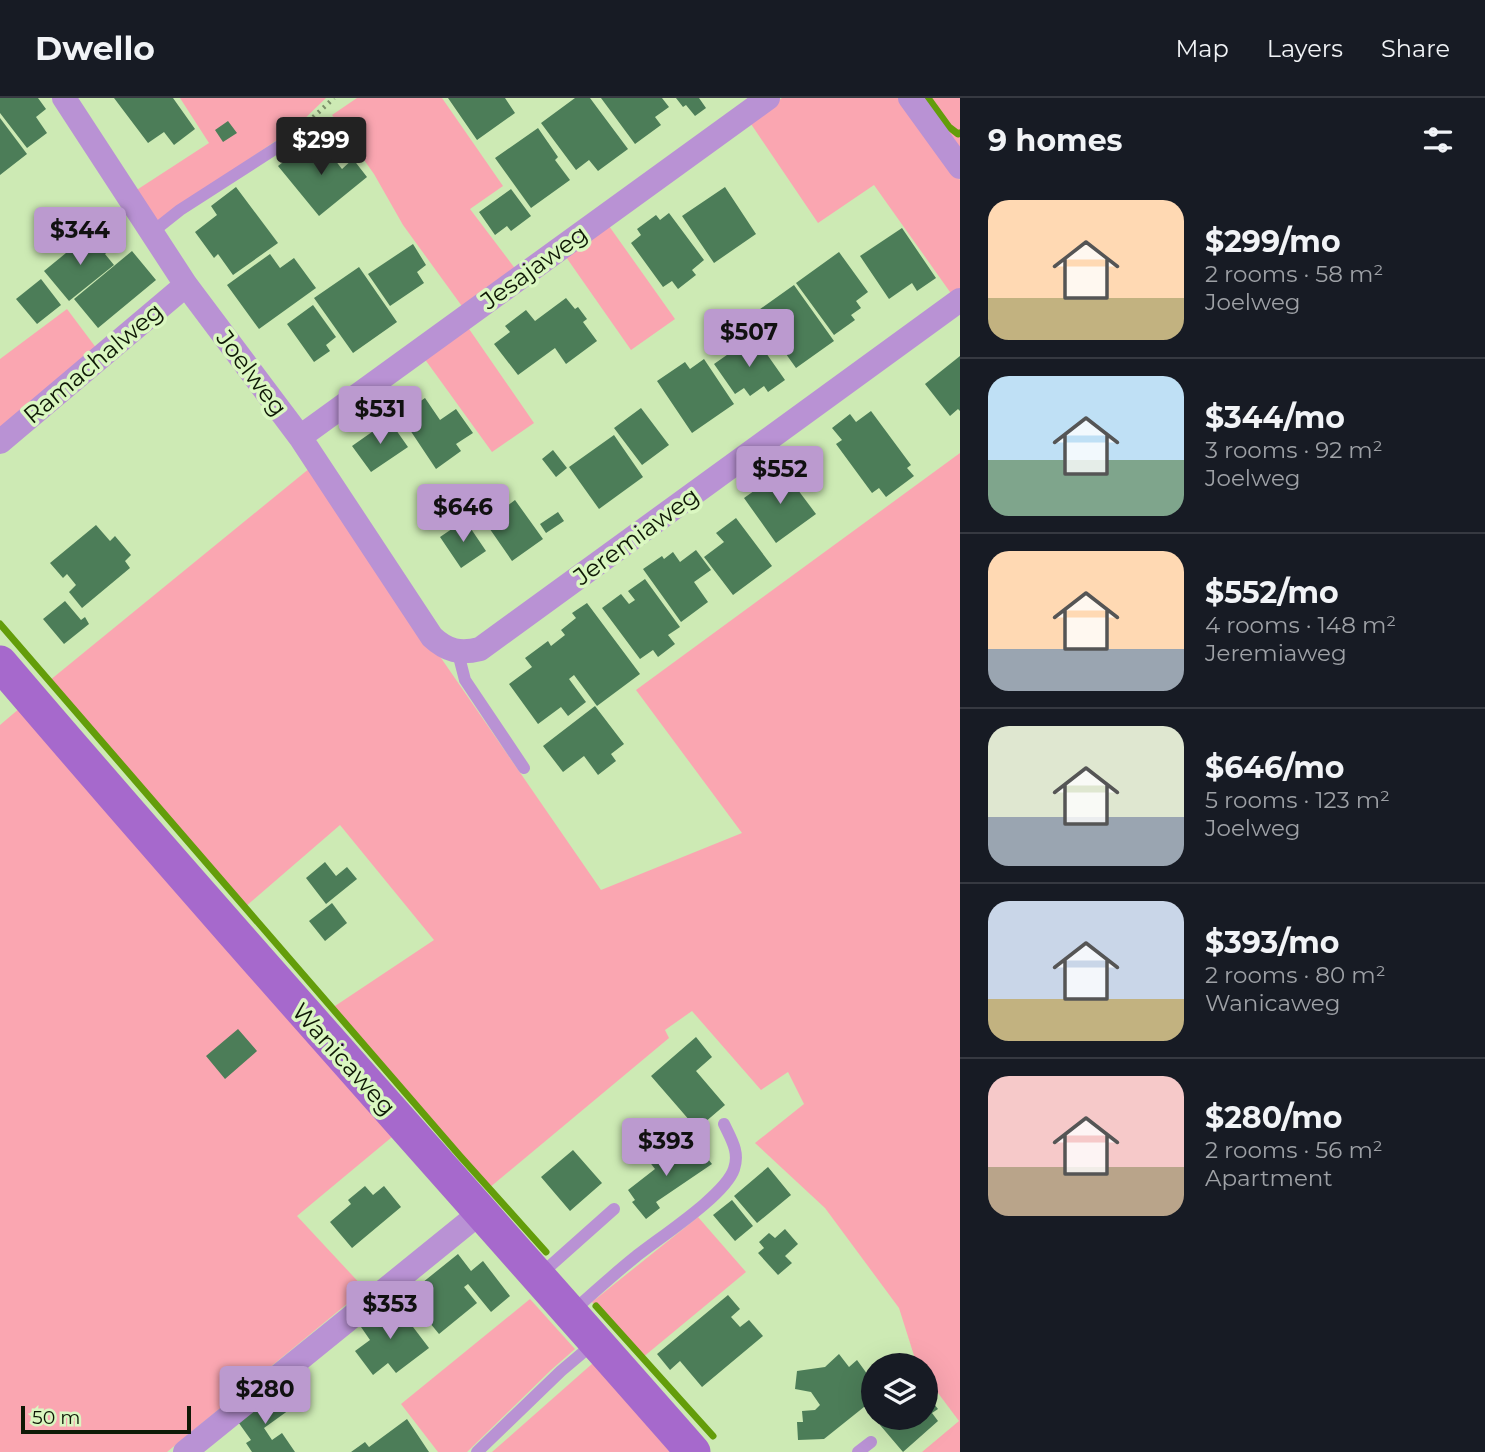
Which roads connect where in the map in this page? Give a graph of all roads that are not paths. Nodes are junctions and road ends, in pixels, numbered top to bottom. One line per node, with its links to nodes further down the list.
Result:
1 (64, 98): 6 (street, Joelweg)
2 (768, 98): 9 (street, Jesajaweg)
3 (910, 98): 5 (street)
4 (298, 134): 6 (lane)
5 (960, 167)
6 (151, 233): 7 (street, Joelweg)
7 (186, 285): 9 (street, Joelweg); 10 (street, Ramachalweg)
8 (960, 300): 11 (street, Jeremiaweg)
9 (300, 437): 11 (street, Joelweg)
10 (0, 442)
11 (450, 649): 13 (lane)
12 (0, 663): 16 (street, Wanicaweg)
13 (524, 768)
14 (723, 1124): 18 (lane)
15 (614, 1209): 17 (lane)
16 (481, 1212): 17 (street, Wanicaweg); 21 (street)
17 (538, 1277): 18 (street, Wanicaweg)
18 (570, 1313): 19 (street, Wanicaweg)
19 (596, 1341): 22 (lane); 23 (street, Wanicaweg)
20 (871, 1442): 24 (lane)
21 (185, 1452)
22 (477, 1452)
23 (693, 1452)
24 (858, 1452)

